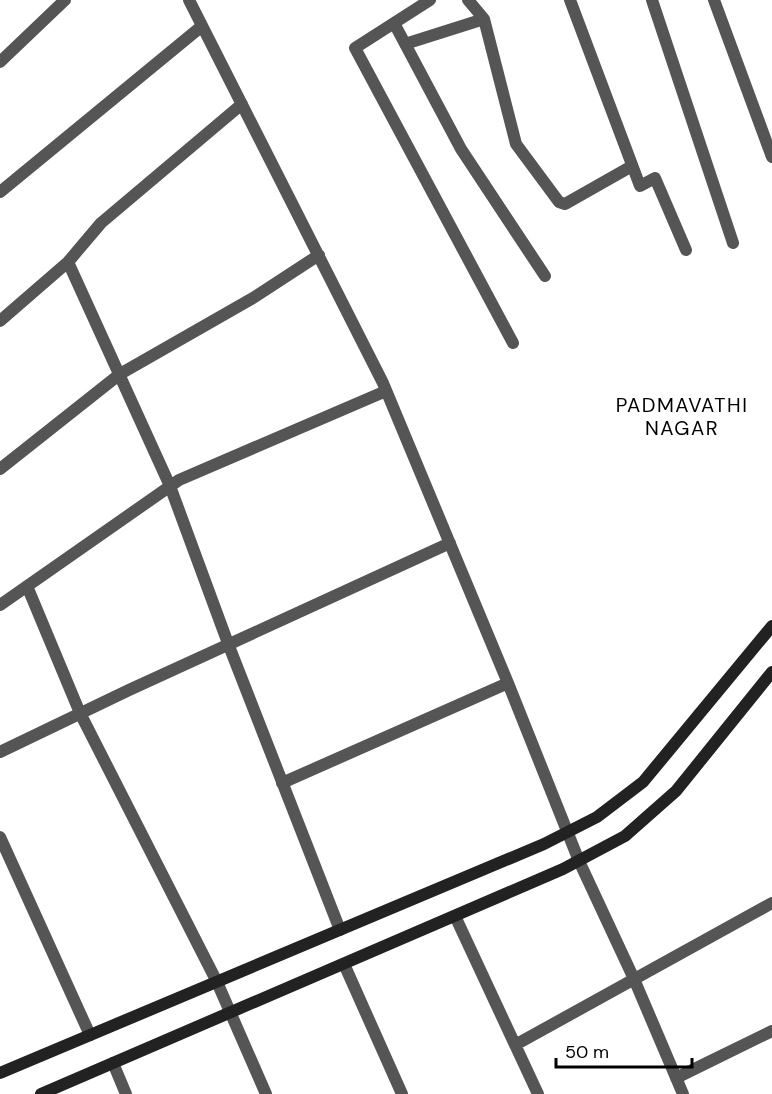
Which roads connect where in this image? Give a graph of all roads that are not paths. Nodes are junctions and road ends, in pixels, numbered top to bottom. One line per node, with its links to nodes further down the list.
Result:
1 (65, 0): 12 (street)
2 (189, 0): 10 (street)
3 (430, 0): 9 (street)
4 (468, 0): 8 (street)
5 (570, 0): 15 (street)
6 (652, 0): 17 (street)
7 (714, 0): 14 (street)
8 (484, 19): 11 (street); 15 (street)
9 (394, 23): 11 (street); 23 (street)
10 (202, 26): 13 (street); 16 (street)
11 (405, 44): 21 (street)
12 (0, 62)
13 (242, 104): 19 (street); 20 (street)
14 (772, 157)
15 (632, 166): 18 (street)
16 (0, 192)
17 (733, 243)
18 (686, 250)
19 (319, 255): 24 (street); 25 (street)
20 (68, 262): 22 (street); 24 (street)
21 (545, 276)
22 (0, 321)
23 (513, 343)
24 (120, 374): 26 (street); 27 (street)
25 (386, 391): 27 (street); 28 (street)
26 (0, 469)
27 (170, 486): 29 (street); 32 (street)
28 (450, 543): 32 (street); 34 (street)
29 (27, 586): 30 (street); 35 (street)
30 (0, 605)
31 (772, 626): 38 (street)
32 (229, 646): 35 (street); 37 (street)
33 (772, 672): 40 (street)
34 (508, 683): 37 (street); 38 (street)
35 (80, 713): 36 (street); 46 (street)
36 (0, 752)
37 (282, 783): 43 (street)
38 (568, 831): 40 (street); 43 (street)
39 (0, 837): 49 (street)
40 (579, 861): 42 (street); 45 (street)
41 (772, 903): 45 (street)
42 (455, 916): 44 (street); 50 (street)
43 (340, 930): 46 (street)
44 (344, 964): 47 (street); 57 (street)
45 (634, 979): 50 (street); 53 (street)
46 (217, 982): 47 (street); 49 (street)
47 (231, 1012): 51 (street); 56 (street)
48 (772, 1031): 53 (street)
49 (90, 1035): 52 (street)
50 (515, 1045): 58 (street)
51 (113, 1063): 54 (street); 55 (street)
52 (0, 1073)
53 (676, 1078): 59 (street)
54 (41, 1094)
55 (126, 1094)
56 (266, 1094)
57 (402, 1094)
58 (538, 1094)
59 (683, 1094)

